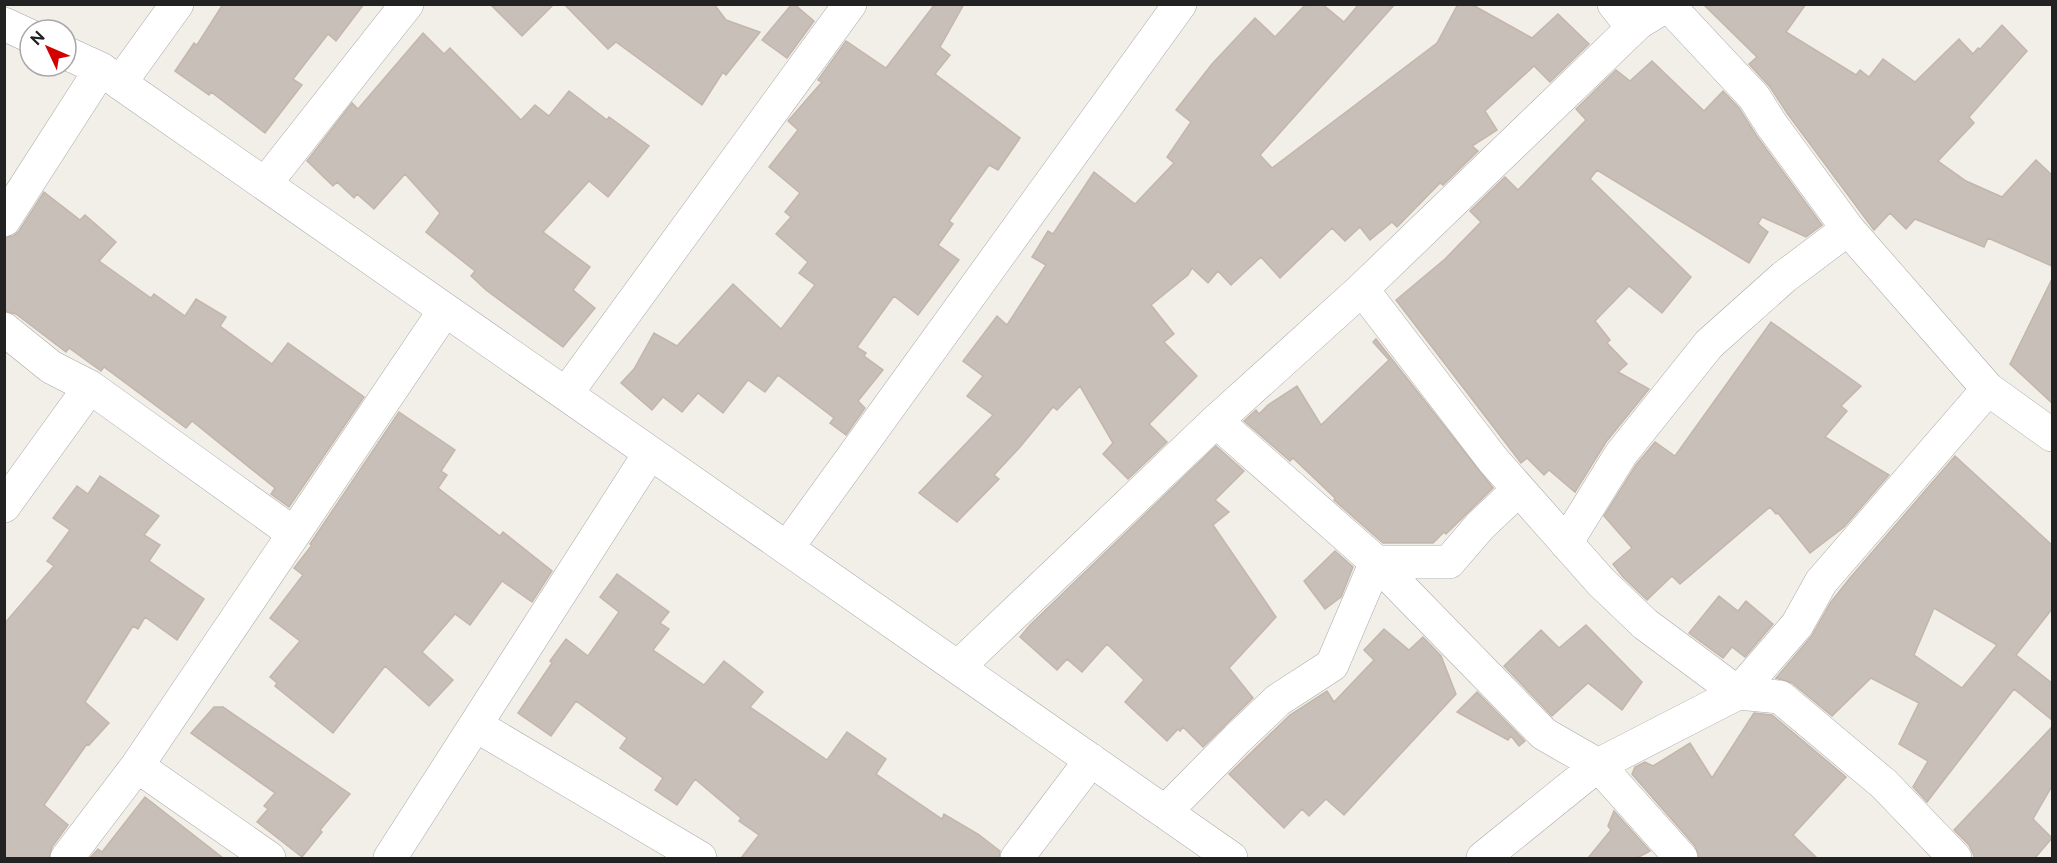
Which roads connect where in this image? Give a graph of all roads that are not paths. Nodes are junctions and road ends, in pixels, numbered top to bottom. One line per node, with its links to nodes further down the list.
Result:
1 (177, 4): 10 (street)
2 (406, 4): 11 (street)
3 (850, 4): 19 (street)
4 (1180, 4): 27 (street)
5 (1669, 5): 6 (street); 13 (street)
6 (1630, 15): 14 (street)
7 (4, 24): 8 (street)
8 (18, 30)
9 (78, 59): 10 (street)
10 (110, 76): 11 (street); 12 (street)
11 (265, 184): 15 (street)
12 (4, 220)
13 (1848, 229): 18 (street); 26 (street)
14 (1362, 289): 20 (street); 23 (street)
15 (445, 310): 19 (street); 25 (street)
16 (4, 329): 17 (street)
17 (90, 387): 24 (street); 25 (street)
18 (1988, 389): 21 (street); 30 (street)
19 (566, 394): 22 (street)
20 (1216, 421): 28 (street); 29 (street)
21 (2052, 435)
22 (650, 453): 27 (street); 31 (street)
23 (1518, 490): 26 (street); 28 (street)
24 (4, 506)
25 (293, 533): 34 (street)
26 (1566, 543): 30 (street)
27 (787, 548): 29 (street)
28 (1376, 562): 33 (street); 35 (street)
29 (958, 667): 32 (street)
30 (1738, 693): 33 (street); 44 (street)
31 (477, 726): 36 (street); 39 (street)
32 (1091, 760): 35 (street); 40 (street)
33 (1598, 765): 42 (street); 43 (street)
34 (137, 766): 37 (street); 38 (street)
35 (1165, 812): 41 (street)
36 (689, 855)
37 (67, 858)
38 (269, 858)
39 (390, 858)
40 (1017, 858)
41 (1232, 858)
42 (1483, 858)
43 (1681, 858)
44 (1955, 858)

